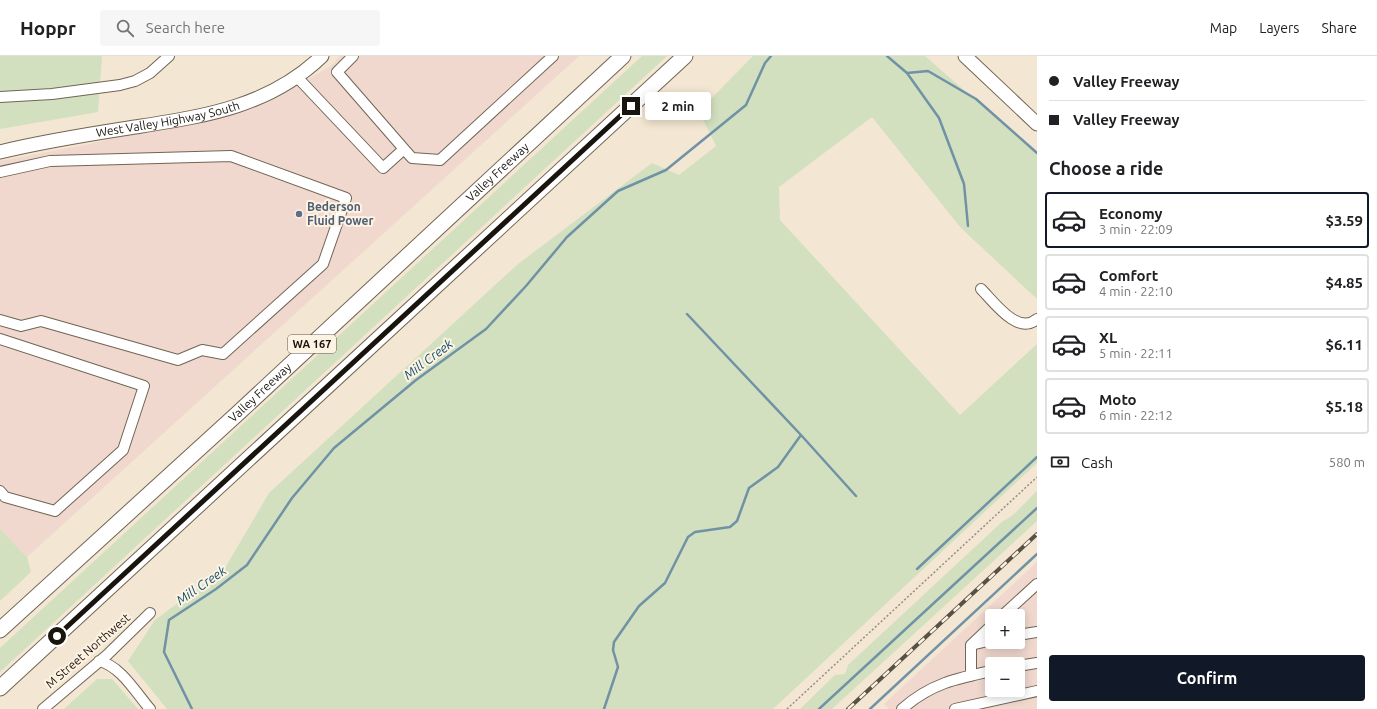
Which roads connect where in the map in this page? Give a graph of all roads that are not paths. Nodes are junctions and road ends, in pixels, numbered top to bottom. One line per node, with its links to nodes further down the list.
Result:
1 (169, 56): 9 (street)
2 (322, 56): 8 (main road, West Valley Highway South)
3 (353, 56): 11 (street)
4 (553, 56): 11 (street)
5 (623, 56): 22 (highway, Valley Freeway / WA 167)
6 (684, 56): 33 (highway)
7 (965, 56): 10 (main road)
8 (297, 77): 11 (street); 12 (main road, West Valley Highway South)
9 (0, 97)
10 (1037, 124)
11 (404, 149)
12 (0, 152)
13 (0, 172): 16 (street)
14 (981, 289): 15 (street)
15 (1037, 319)
16 (0, 320)
17 (0, 339): 18 (street)
18 (0, 491)
19 (1037, 584): 20 (street)
20 (1010, 609)
21 (150, 613): 28 (street, M Street Northwest)
22 (0, 630)
23 (985, 632): 27 (street)
24 (1037, 632): 25 (street)
25 (1025, 634)
26 (985, 642): 27 (street)
27 (971, 645): 32 (street)
28 (99, 661): 35 (street, M Street Northwest); 36 (street)
29 (1037, 663): 30 (street)
30 (1025, 665)
31 (985, 673): 32 (street)
32 (971, 676): 37 (street)
33 (0, 688)
34 (1037, 692): 38 (street)
35 (43, 709)
36 (150, 709)
37 (902, 709)
38 (955, 709)

